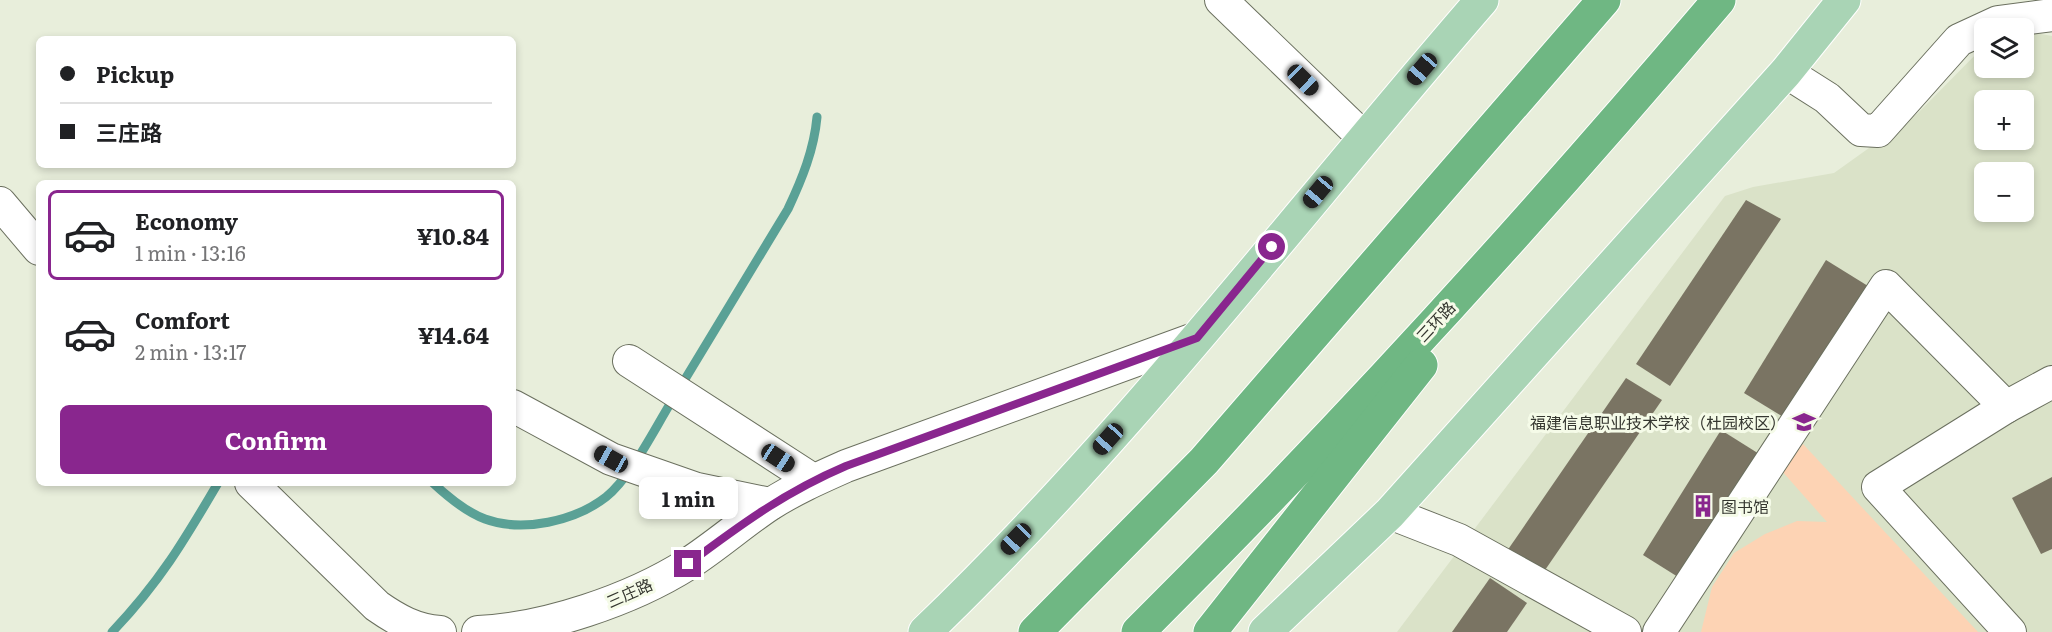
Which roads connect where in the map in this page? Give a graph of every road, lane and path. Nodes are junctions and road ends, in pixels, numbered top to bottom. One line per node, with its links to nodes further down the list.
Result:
1 (1221, 0): 8 (street)
2 (1482, 0): 8 (main road)
3 (1604, 0): 24 (highway)
4 (1719, 0): 9 (highway, 三环路)
5 (1844, 0): 7 (main road)
6 (2052, 15): 7 (street)
7 (1786, 72): 20 (main road)
8 (1363, 137): 12 (main road)
9 (1580, 164): 25 (highway, 三环路); 26 (highway)
10 (0, 203): 11 (street)
11 (36, 245)
12 (1197, 338): 17 (street, 三庄路); 23 (main road)
13 (641, 368): 17 (street)
14 (2052, 382): 16 (street)
15 (516, 407): 19 (street)
16 (2006, 407): 29 (street); 30 (street)
17 (813, 480): 19 (street, 三庄路)
18 (254, 486): 21 (street)
19 (770, 504): 22 (street, 三庄路)
20 (1390, 513): 27 (main road); 28 (street)
21 (440, 632)
22 (478, 632)
23 (925, 632)
24 (1035, 632)
25 (1138, 632)
26 (1210, 632)
27 (1265, 632)
28 (1625, 632)
29 (1659, 632)
30 (2010, 632)

